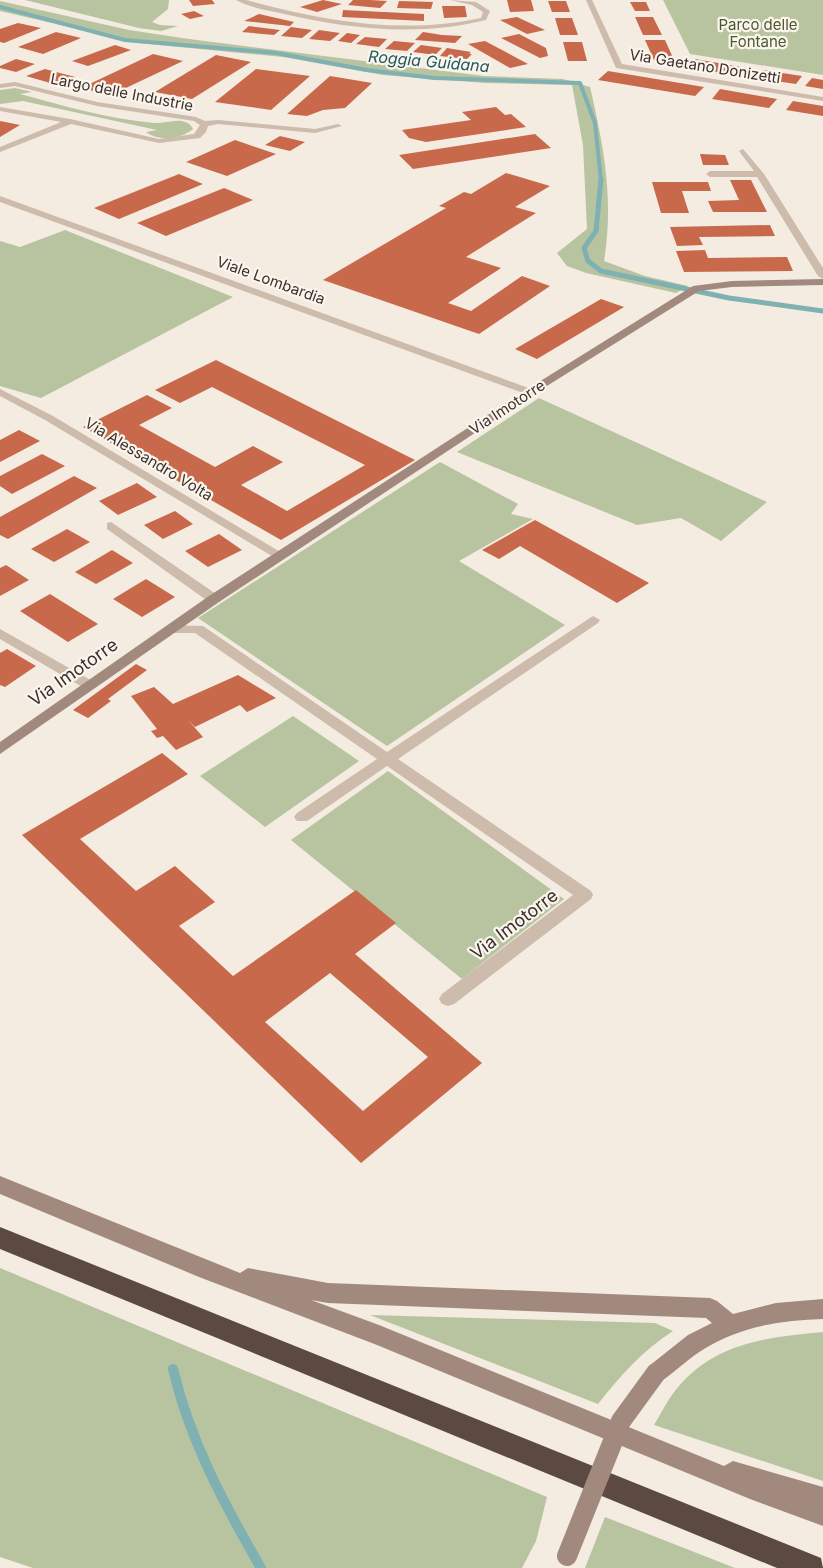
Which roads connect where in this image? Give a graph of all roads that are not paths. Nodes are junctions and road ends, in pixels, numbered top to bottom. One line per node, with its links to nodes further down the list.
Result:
1 (239, 0): 2 (street)
2 (453, 0)
3 (589, 0): 5 (street, Via Gaetano Donizetti)
4 (0, 86): 8 (street, Largo delle Industrie)
5 (823, 99)
6 (0, 109): 7 (street, Largo delle Industrie)
7 (70, 121): 8 (street, Largo delle Industrie); 10 (street)
8 (204, 124): 9 (street, Largo delle Industrie)
9 (338, 126)
10 (0, 150)
11 (743, 151): 13 (street)
12 (710, 174): 13 (street)
13 (760, 174): 15 (street)
14 (0, 199): 18 (street, Viale Lombardia)
15 (823, 276)
16 (823, 282): 18 (street, Via Imotorre)
17 (0, 392): 20 (street, Via Alessandro Volta)
18 (530, 392): 20 (street, Via Imotorre)
19 (111, 526): 21 (street)
20 (281, 556): 21 (street, Via Imotorre)
21 (214, 599): 23 (street, Via Imotorre)
22 (593, 620): 27 (street)
23 (170, 629): 25 (street, Via Imotorre); 27 (street, Via Imotorre)
24 (0, 633): 25 (street)
25 (89, 685): 26 (street, Via Imotorre)
26 (0, 748)
27 (386, 759): 28 (street); 29 (street, Via Imotorre)
28 (302, 817)
29 (448, 999)
30 (0, 1185): 32 (street)
31 (0, 1238): 38 (highway)
32 (206, 1270): 34 (street); 35 (street)
33 (823, 1310): 34 (street)
34 (731, 1326): 40 (street, bridge)
35 (661, 1450): 36 (street); 37 (street)
36 (823, 1498)
37 (823, 1515)
38 (779, 1555): 39 (highway); 41 (highway)
39 (823, 1560)
40 (564, 1564)
41 (811, 1568)

